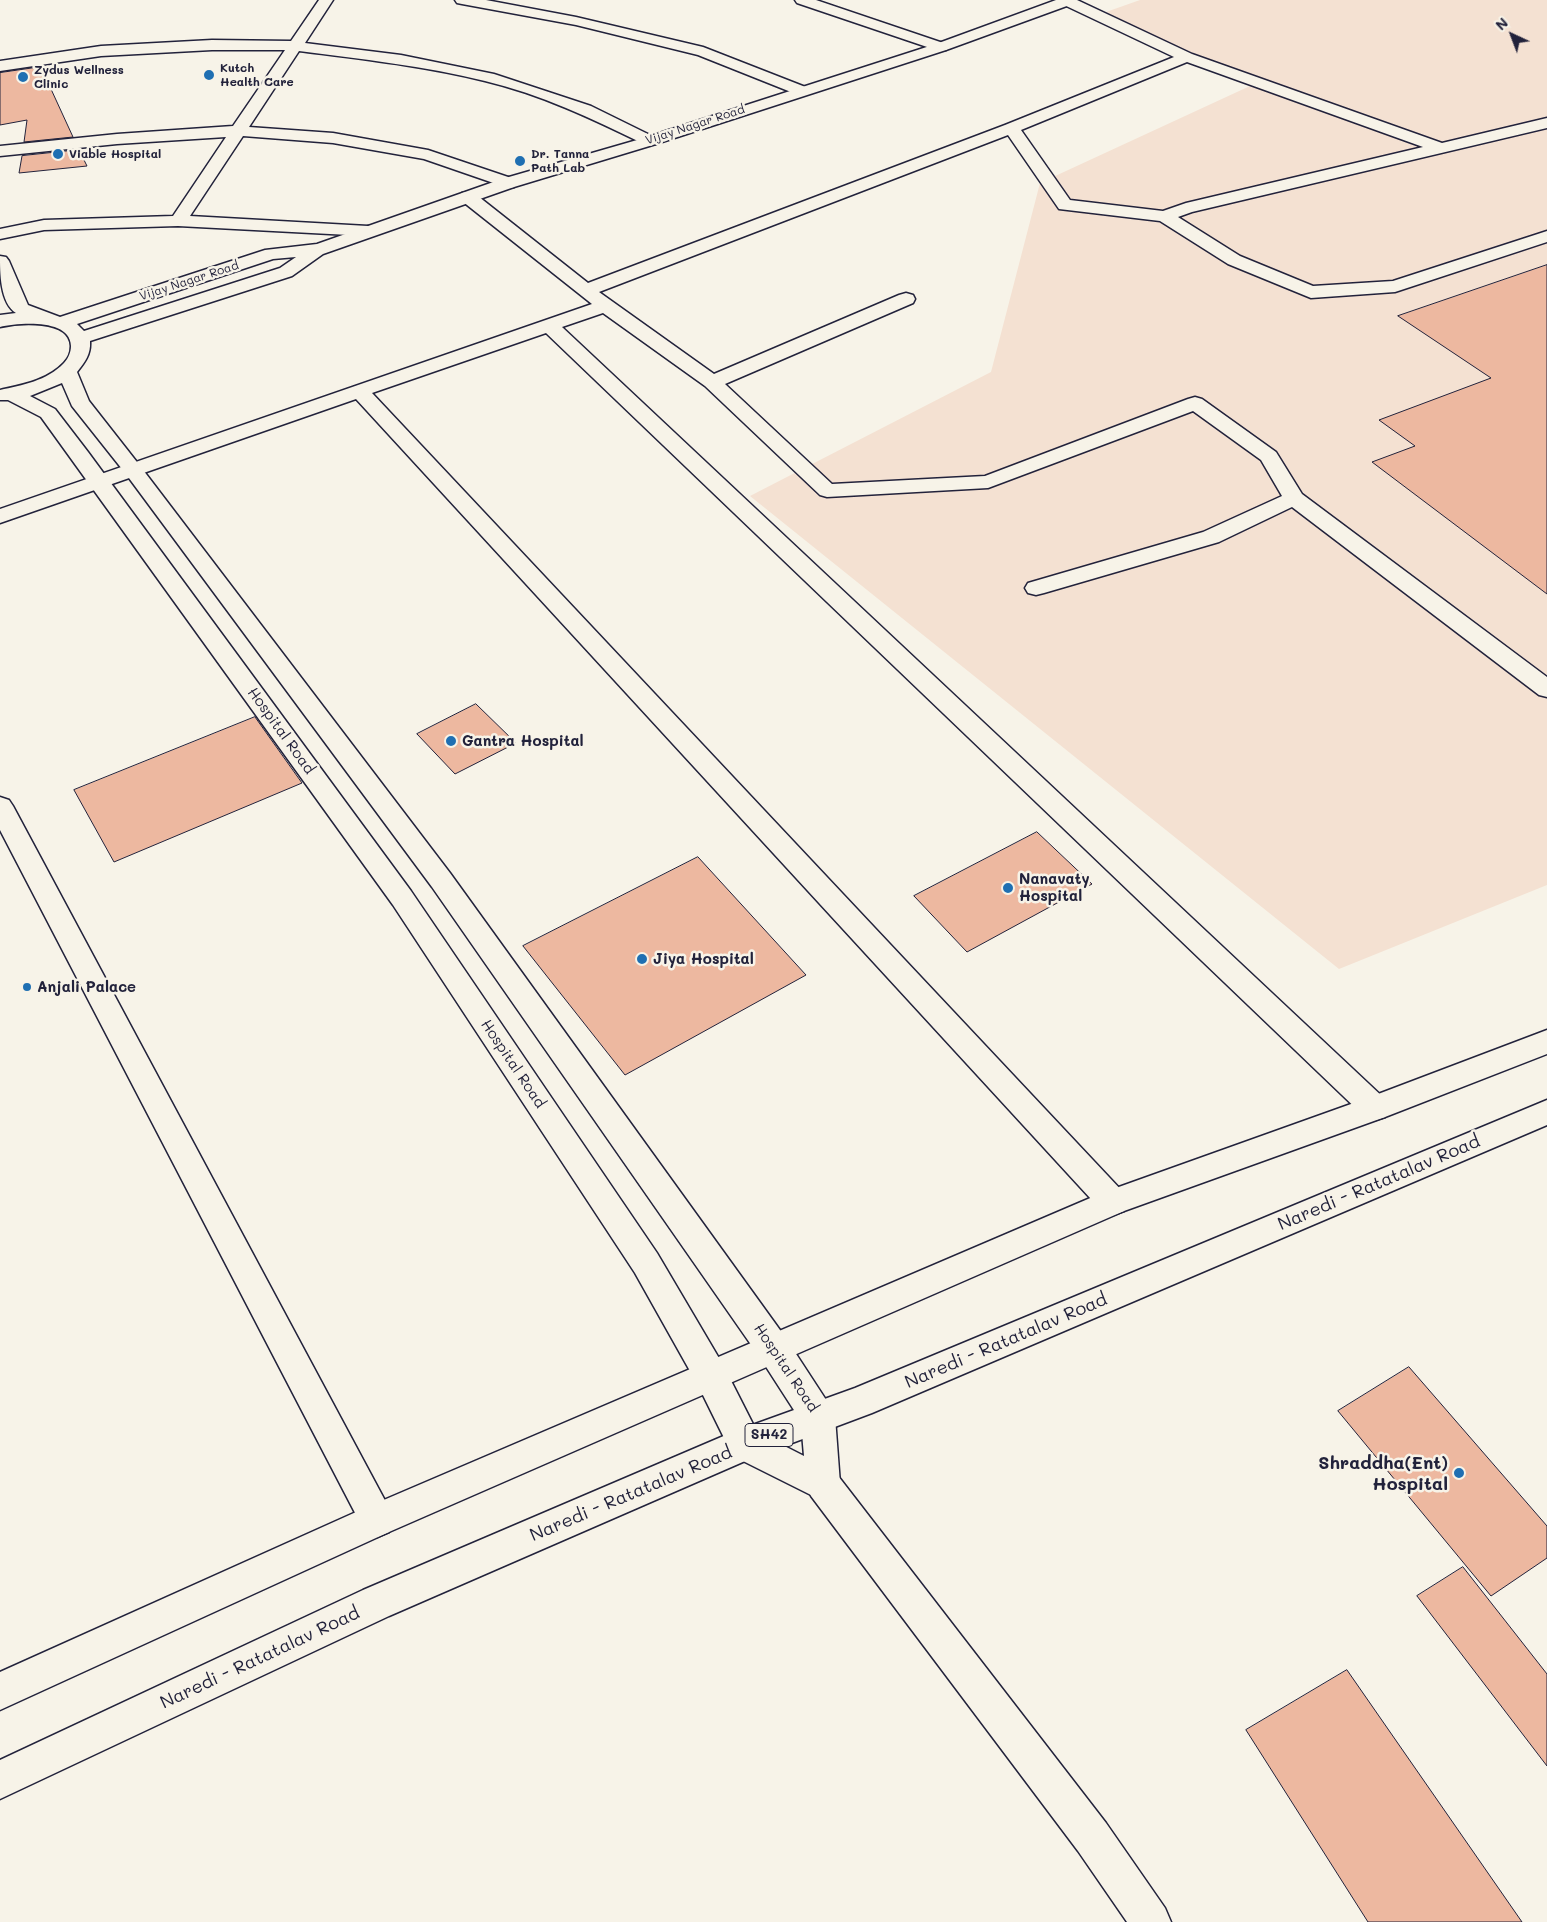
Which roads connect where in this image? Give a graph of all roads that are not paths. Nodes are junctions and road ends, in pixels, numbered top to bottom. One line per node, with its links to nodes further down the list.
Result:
1 (326, 0): 7 (street)
2 (462, 0): 11 (street)
3 (802, 0): 6 (street)
4 (839, 0): 6 (street)
5 (1069, 0): 8 (street, Vijay Nagar Road); 9 (street)
6 (846, 15): 8 (street)
7 (295, 46): 10 (street); 14 (street); 15 (street)
8 (941, 47): 11 (street, Vijay Nagar Road)
9 (1187, 57): 13 (street); 16 (street)
10 (0, 66)
11 (802, 91): 15 (street, Vijay Nagar Road)
12 (1547, 123): 16 (street)
13 (1011, 128): 20 (street); 27 (street)
14 (238, 131): 17 (street); 18 (street); 21 (street)
15 (650, 140): 18 (street, Vijay Nagar Road)
16 (1441, 148): 20 (street)
17 (0, 151)
18 (508, 183): 19 (street, Vijay Nagar Road)
19 (468, 197): 22 (street, Vijay Nagar Road); 27 (street)
20 (1165, 216): 24 (street)
21 (178, 221): 22 (street); 23 (street)
22 (368, 232): 25 (street, Vijay Nagar Road)
23 (0, 234)
24 (1547, 236)
25 (320, 249): 31 (street, Vijay Nagar Road); 33 (street, Vijay Nagar Road)
26 (0, 261): 31 (street)
27 (585, 291): 29 (street)
28 (906, 299): 35 (street)
29 (605, 306): 32 (street); 35 (street)
30 (0, 321): 31 (street, Vijay Nagar Road)
31 (52, 321): 33 (street)
32 (549, 325): 36 (street); 46 (street)
33 (80, 338): 34 (street)
34 (68, 371): 37 (street); 38 (street, Hospital Road)
35 (712, 382): 40 (street)
36 (359, 392): 38 (street); 48 (street)
37 (5, 395): 39 (street, Hospital Road)
38 (133, 470): 39 (street); 49 (street, Hospital Road)
39 (100, 481): 41 (street); 50 (street, Hospital Road)
40 (1294, 498): 42 (street); 43 (street)
41 (0, 516)
42 (1036, 588)
43 (1547, 689)
44 (0, 806): 54 (street)
45 (1547, 1042): 46 (street)
46 (1375, 1108): 48 (street)
47 (1547, 1112): 51 (street, Naredi - Ratatalav Road / SH42)
48 (1112, 1202): 49 (street)
49 (773, 1348): 50 (street); 51 (street, Hospital Road)
50 (711, 1376): 52 (street, Hospital Road); 54 (street)
51 (818, 1416): 52 (street, Naredi - Ratatalav Road / SH42); 53 (street, Hospital Road)
52 (745, 1444): 53 (street); 56 (street, Naredi - Ratatalav Road / SH42)
53 (823, 1484): 57 (street)
54 (377, 1520): 55 (street)
55 (2, 1683)
56 (0, 1780)
57 (1151, 1922)

